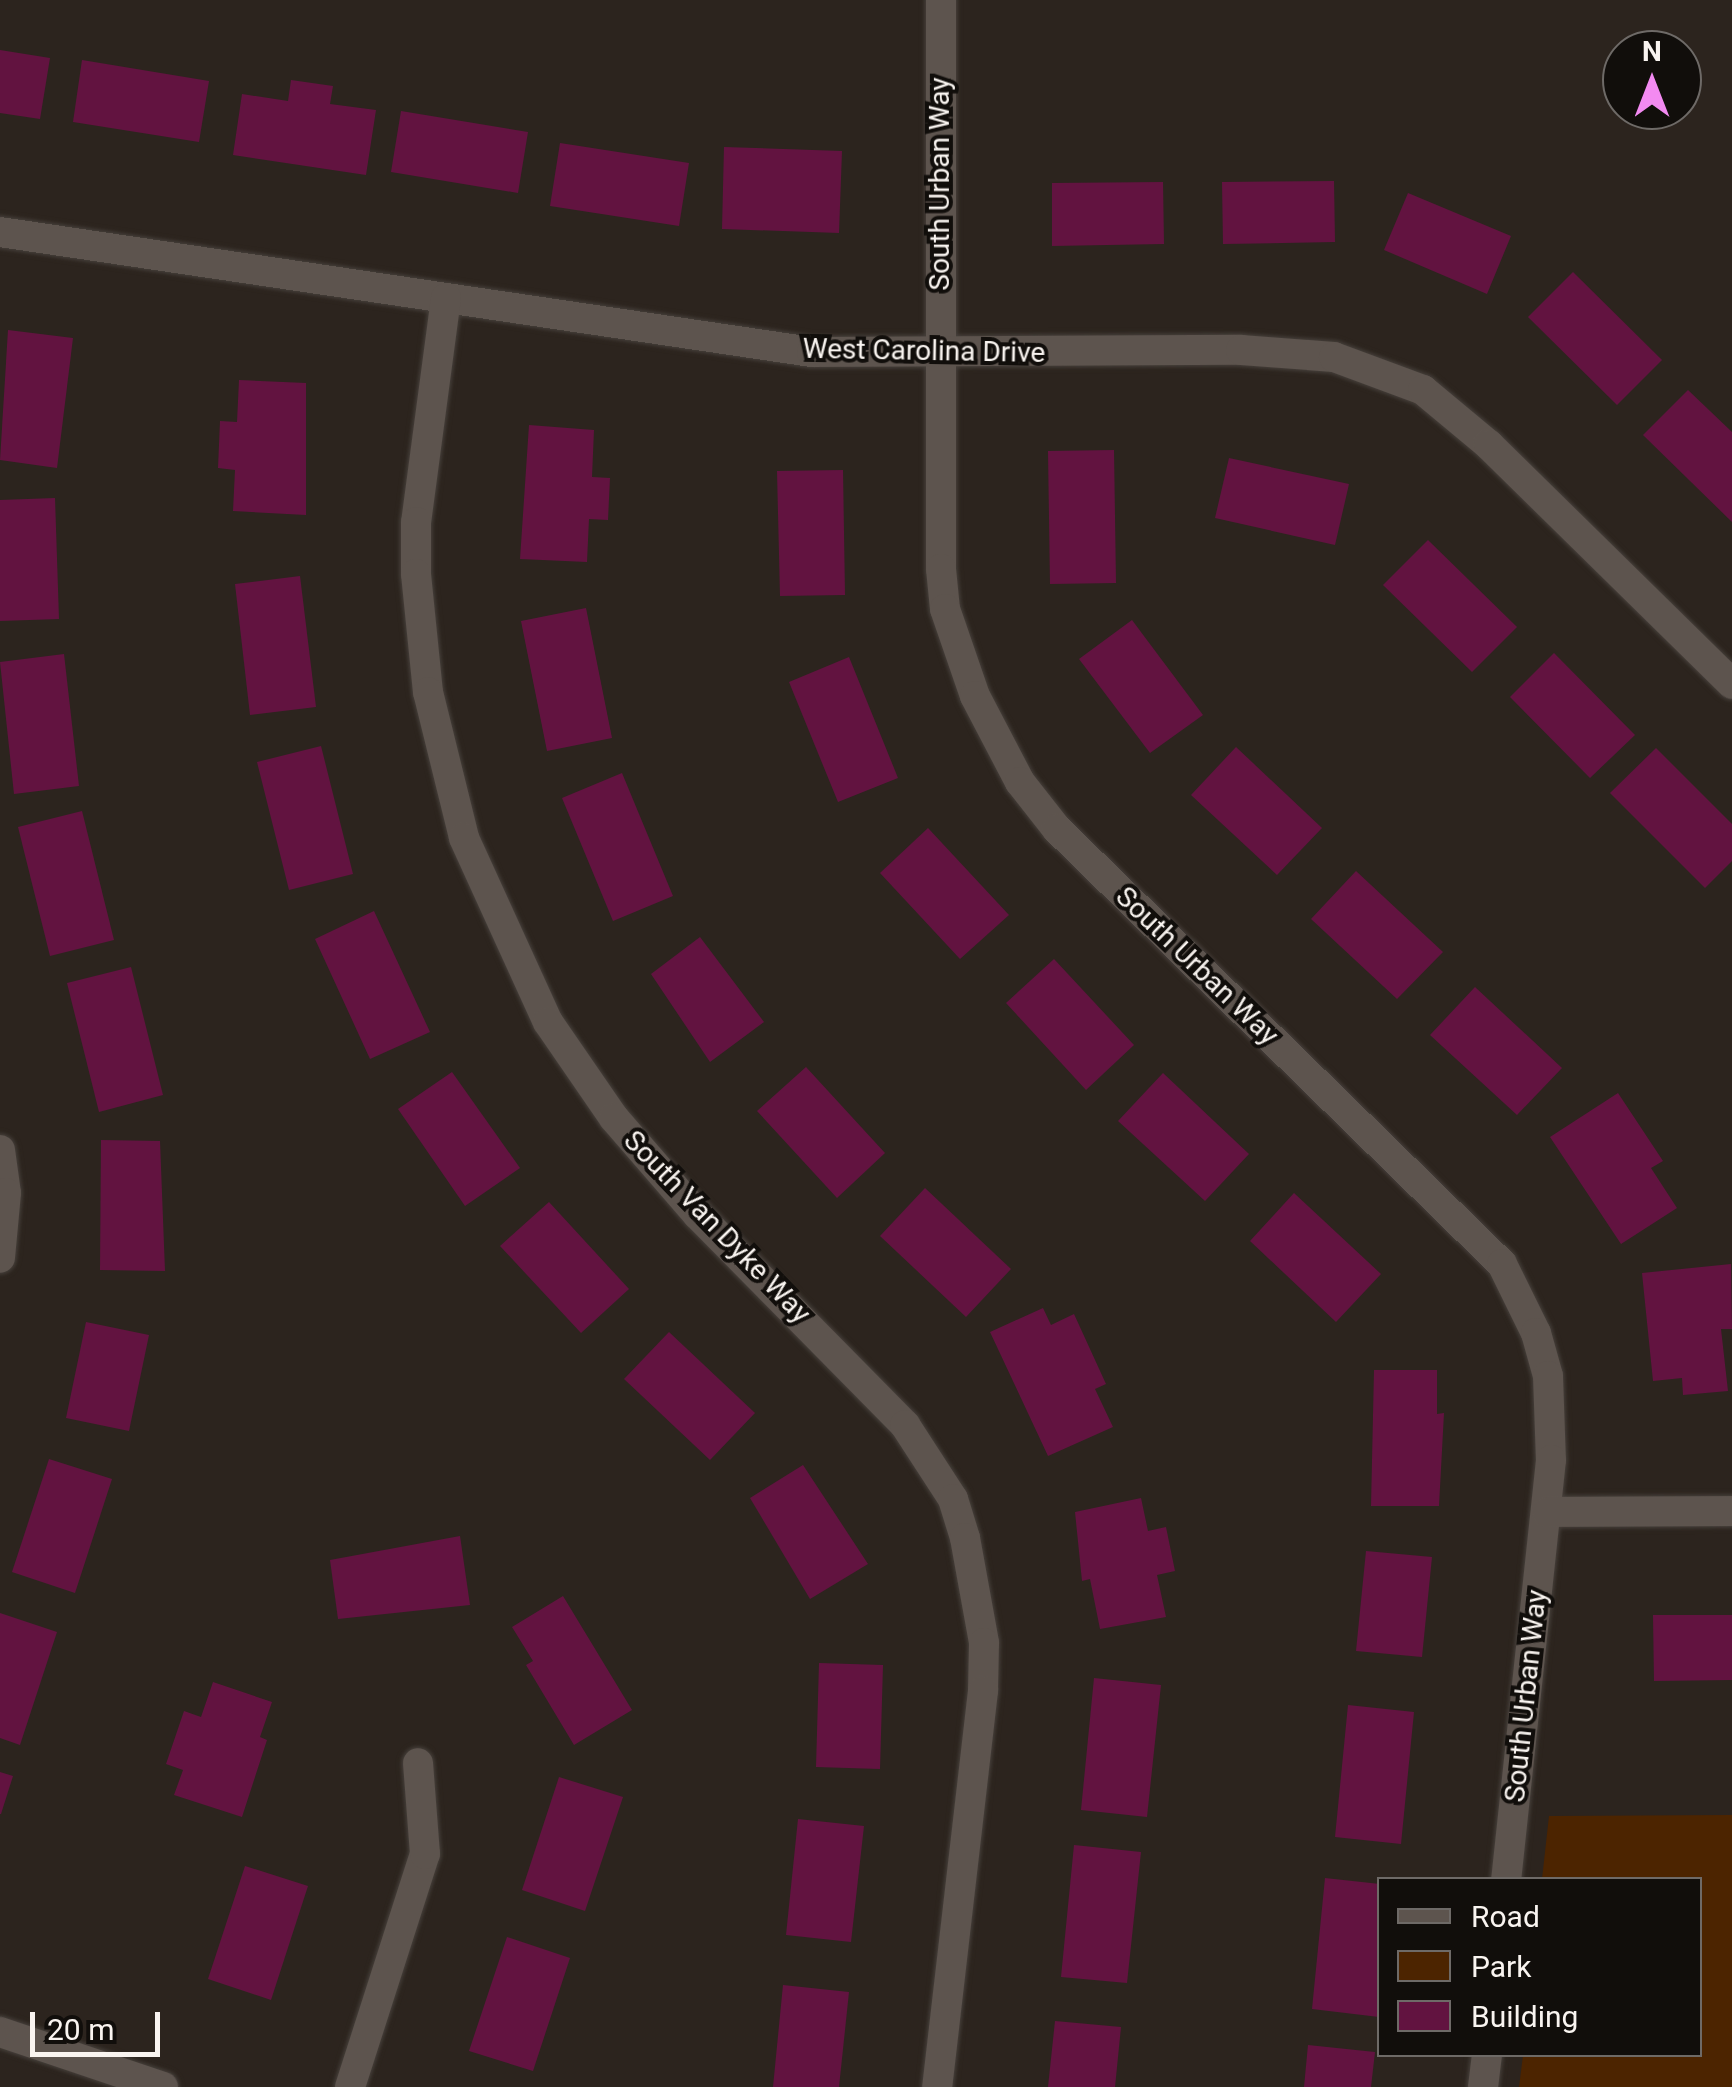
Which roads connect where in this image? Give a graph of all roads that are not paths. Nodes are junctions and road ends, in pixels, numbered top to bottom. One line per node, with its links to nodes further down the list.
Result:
1 (941, 0): 4 (street, South Urban Way)
2 (0, 232): 3 (street, West Carolina Drive)
3 (446, 298): 4 (street, West Carolina Drive); 16 (street, South Van Dyke Way)
4 (942, 354): 5 (street, West Carolina Drive); 9 (street, South Urban Way)
5 (1732, 684)
6 (0, 1150): 7 (street)
7 (0, 1258)
8 (1732, 1510): 9 (street)
9 (1546, 1512): 11 (street, South Urban Way)
10 (418, 1763): 15 (street)
11 (1506, 1877)
12 (0, 2032): 14 (street)
13 (1487, 2057): 17 (street)
14 (163, 2087)
15 (350, 2087)
16 (937, 2087)
17 (1483, 2087)

